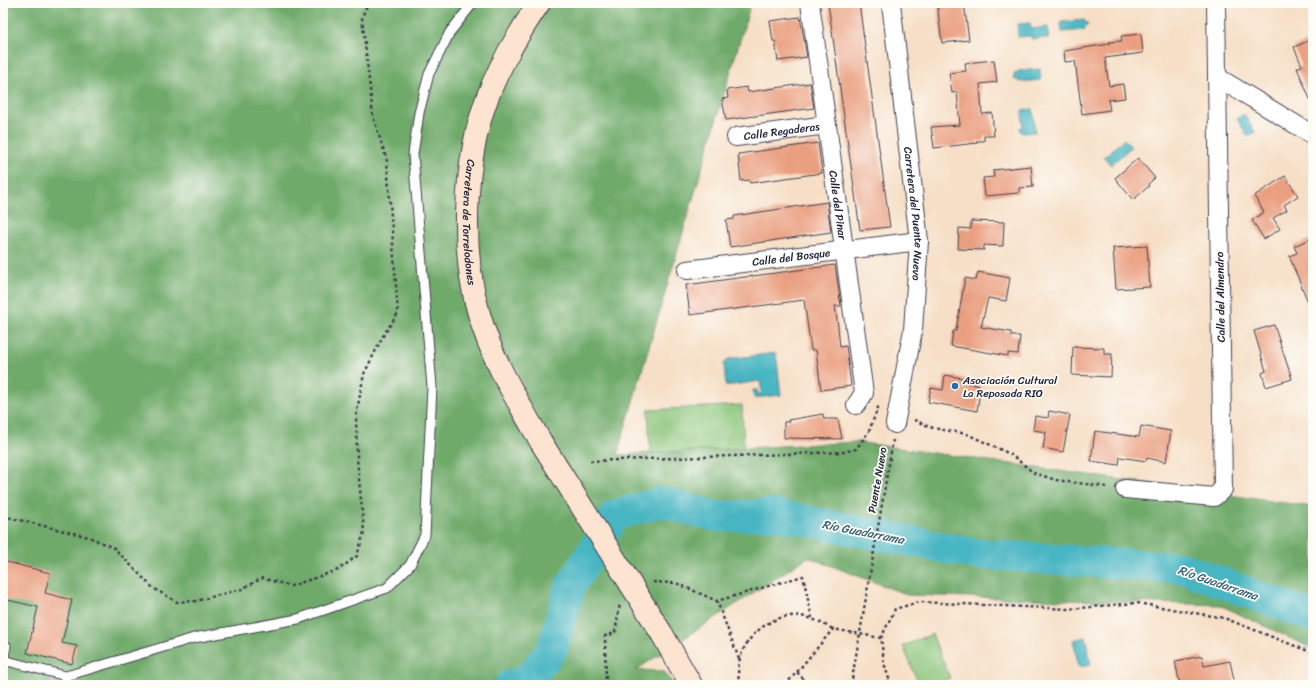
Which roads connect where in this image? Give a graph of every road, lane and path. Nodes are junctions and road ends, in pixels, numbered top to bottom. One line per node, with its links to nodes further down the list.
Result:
1 (368, 3): 19 (path)
2 (473, 3): 24 (lane)
3 (539, 3): 28 (main road, Carretera de Torrelodones, bridge)
4 (810, 3): 8 (street, Calle del Pinar)
5 (891, 3): 11 (street, Carretera del Puente Nuevo)
6 (1216, 3): 7 (street, Calle del Almendro)
7 (1217, 77): 9 (street); 18 (street, Calle del Almendro)
8 (827, 125): 10 (street, Calle Regaderas); 12 (street, Calle del Pinar)
9 (1313, 135)
10 (736, 137)
11 (919, 241): 12 (street, Calle del Bosque); 16 (street, Carretera del Puente Nuevo)
12 (844, 250): 13 (street, Calle del Bosque); 15 (street, Calle del Pinar)
13 (687, 270)
14 (881, 401): 17 (path)
15 (856, 405)
16 (897, 416): 18 (path); 22 (path, Puente Nuevo)
17 (590, 461)
18 (1125, 489)
19 (3, 516)
20 (812, 618): 21 (path); 26 (path); 26 (path)
21 (833, 629): 22 (path); 27 (path)
22 (859, 634): 23 (path); 32 (path, Puente Nuevo)
23 (882, 638): 25 (path); 33 (path)
24 (3, 645)
25 (1313, 653)
26 (739, 659): 29 (path)
27 (797, 672): 30 (path); 31 (path)
28 (691, 685)
29 (740, 685)
30 (785, 685)
31 (809, 685)
32 (851, 685)
33 (891, 685)

